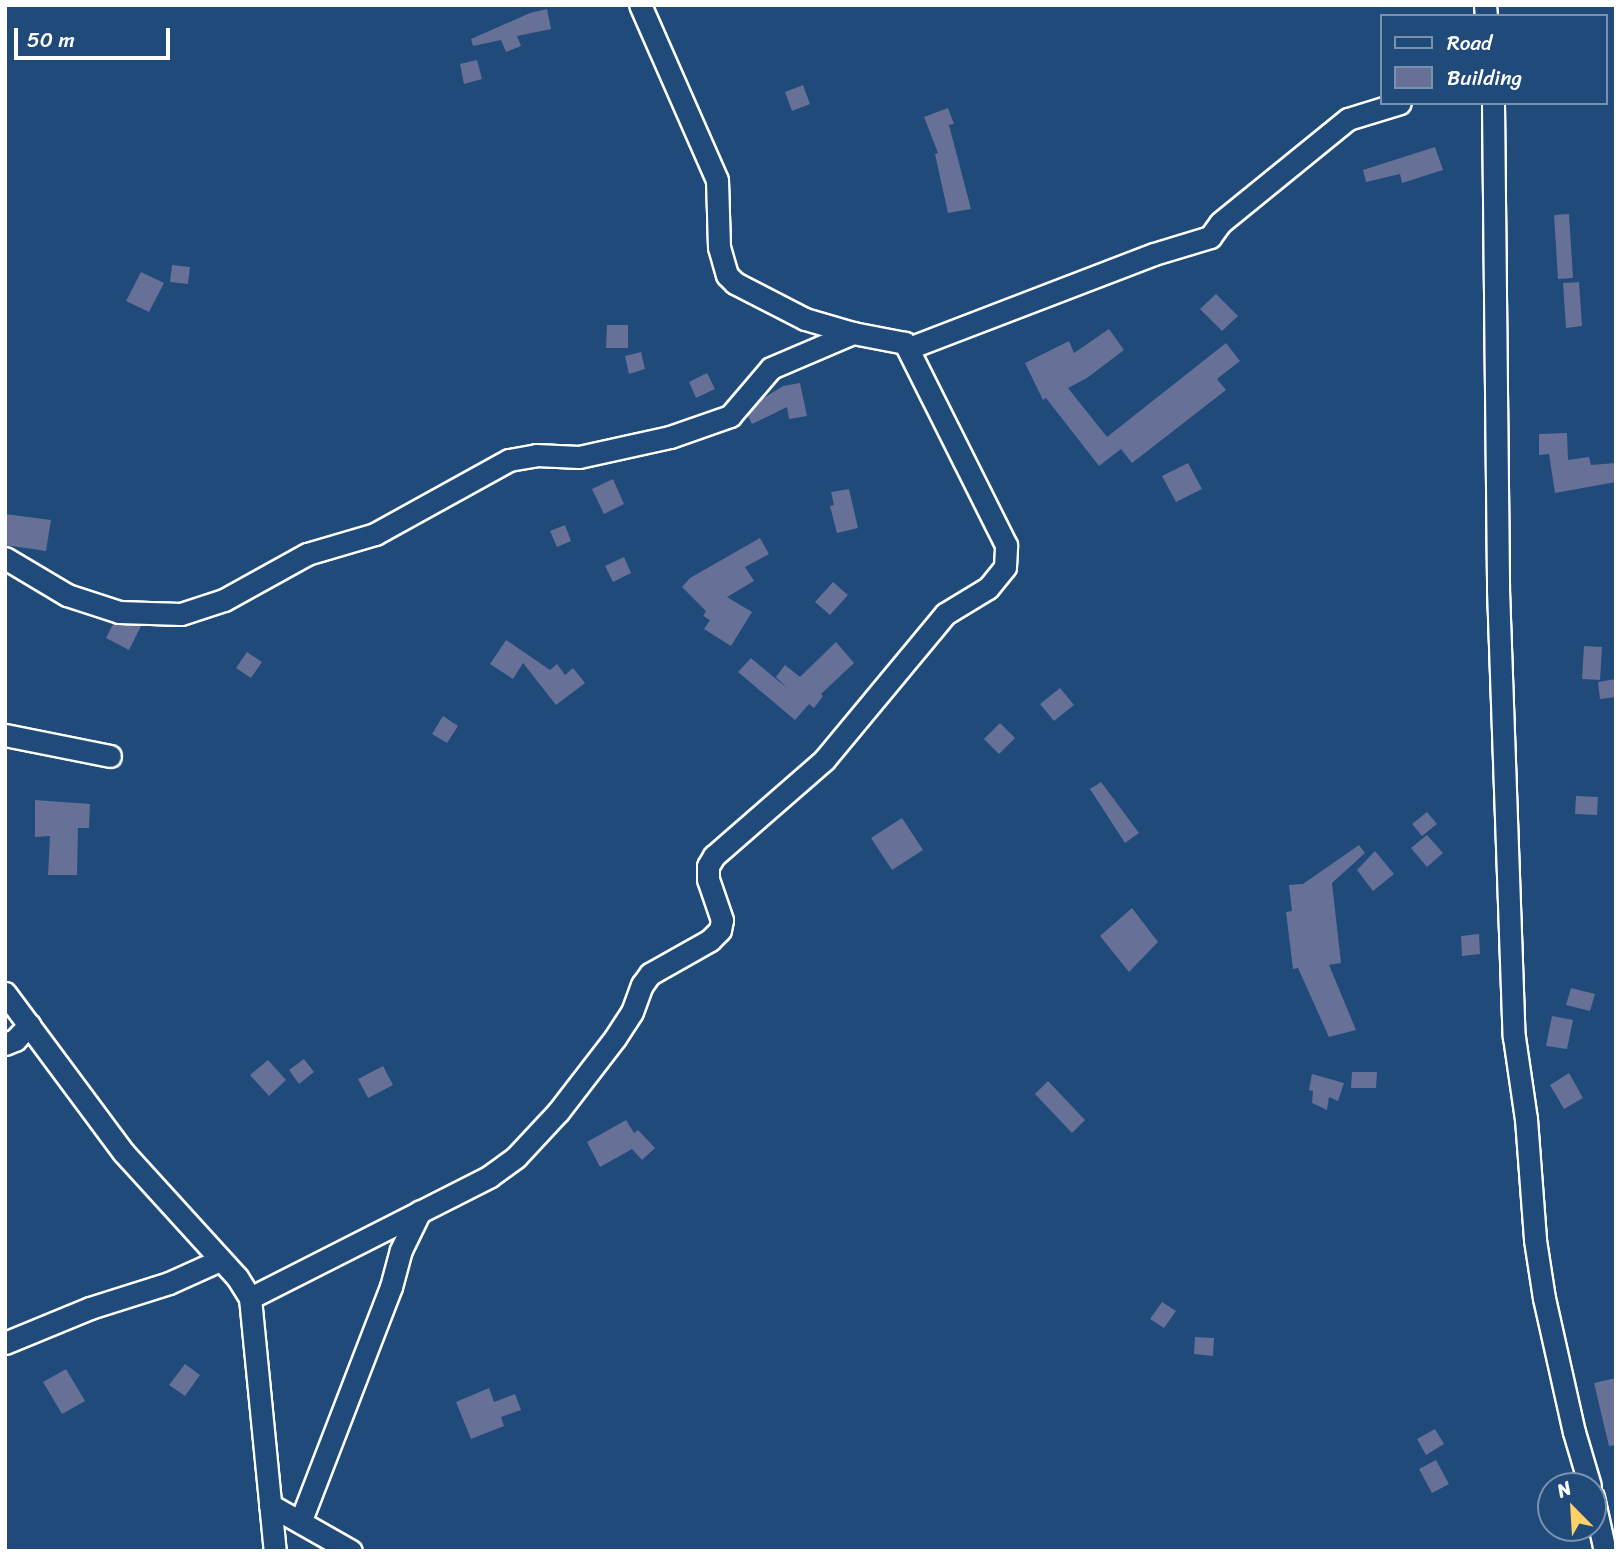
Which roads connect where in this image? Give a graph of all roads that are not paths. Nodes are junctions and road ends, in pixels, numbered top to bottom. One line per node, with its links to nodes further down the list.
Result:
1 (640, 5): 4 (street)
2 (1394, 105): 5 (street)
3 (1493, 105): 16 (street)
4 (853, 333): 5 (street); 6 (street)
5 (909, 348): 12 (street)
6 (5, 558)
7 (5, 735): 8 (street)
8 (110, 756)
9 (5, 993): 10 (street)
10 (29, 1025): 11 (street); 13 (street)
11 (5, 1044)
12 (420, 1212): 14 (street); 18 (street)
13 (220, 1260): 14 (street); 15 (street)
14 (250, 1298): 17 (street)
15 (5, 1343)
16 (1586, 1472)
17 (270, 1505): 18 (street); 19 (street)
18 (301, 1520): 20 (street)
19 (275, 1551)
20 (351, 1551)

